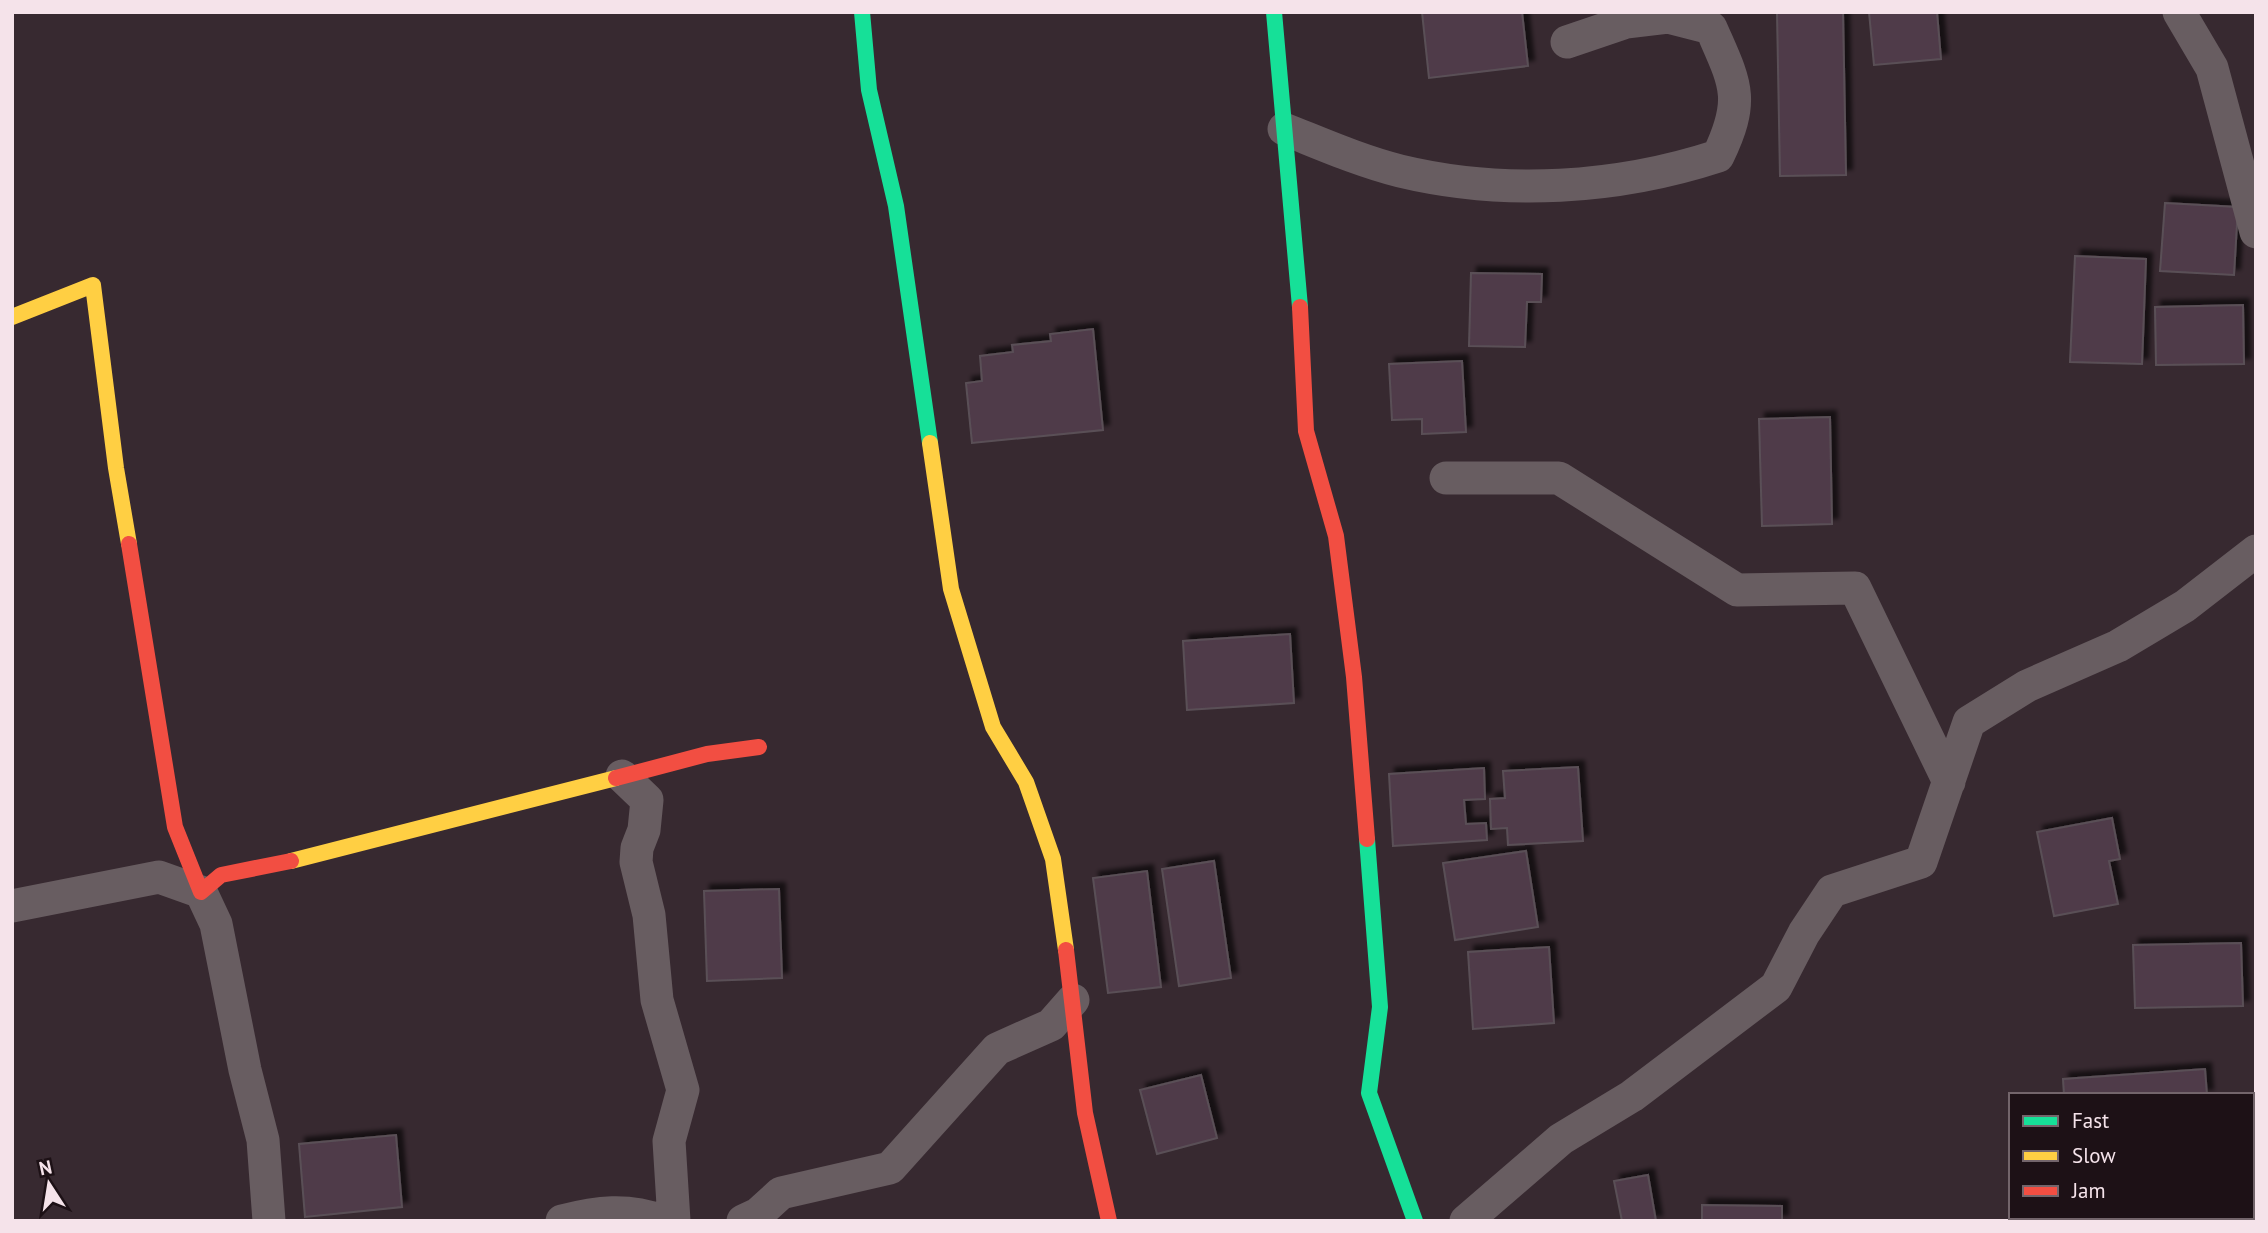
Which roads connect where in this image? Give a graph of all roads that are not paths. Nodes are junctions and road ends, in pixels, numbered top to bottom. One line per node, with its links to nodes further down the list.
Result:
1 (862, 12): 16 (street)
2 (1274, 12): 5 (street)
3 (2179, 12): 6 (street)
4 (1567, 42): 5 (street)
5 (1284, 129): 23 (street)
6 (2245, 156): 7 (street)
7 (2256, 232)
8 (12, 317): 14 (street)
9 (1446, 478): 13 (street)
10 (2256, 551): 13 (street)
11 (759, 747): 12 (street)
12 (622, 776): 14 (street); 20 (street)
13 (1949, 782): 24 (street)
14 (201, 892): 15 (street); 17 (street)
15 (12, 906)
16 (1073, 1000): 21 (street); 22 (street)
17 (269, 1221)
18 (562, 1221): 19 (street)
19 (662, 1221)
20 (674, 1221)
21 (743, 1221)
22 (1109, 1221)
23 (1415, 1221)
24 (1466, 1221)

